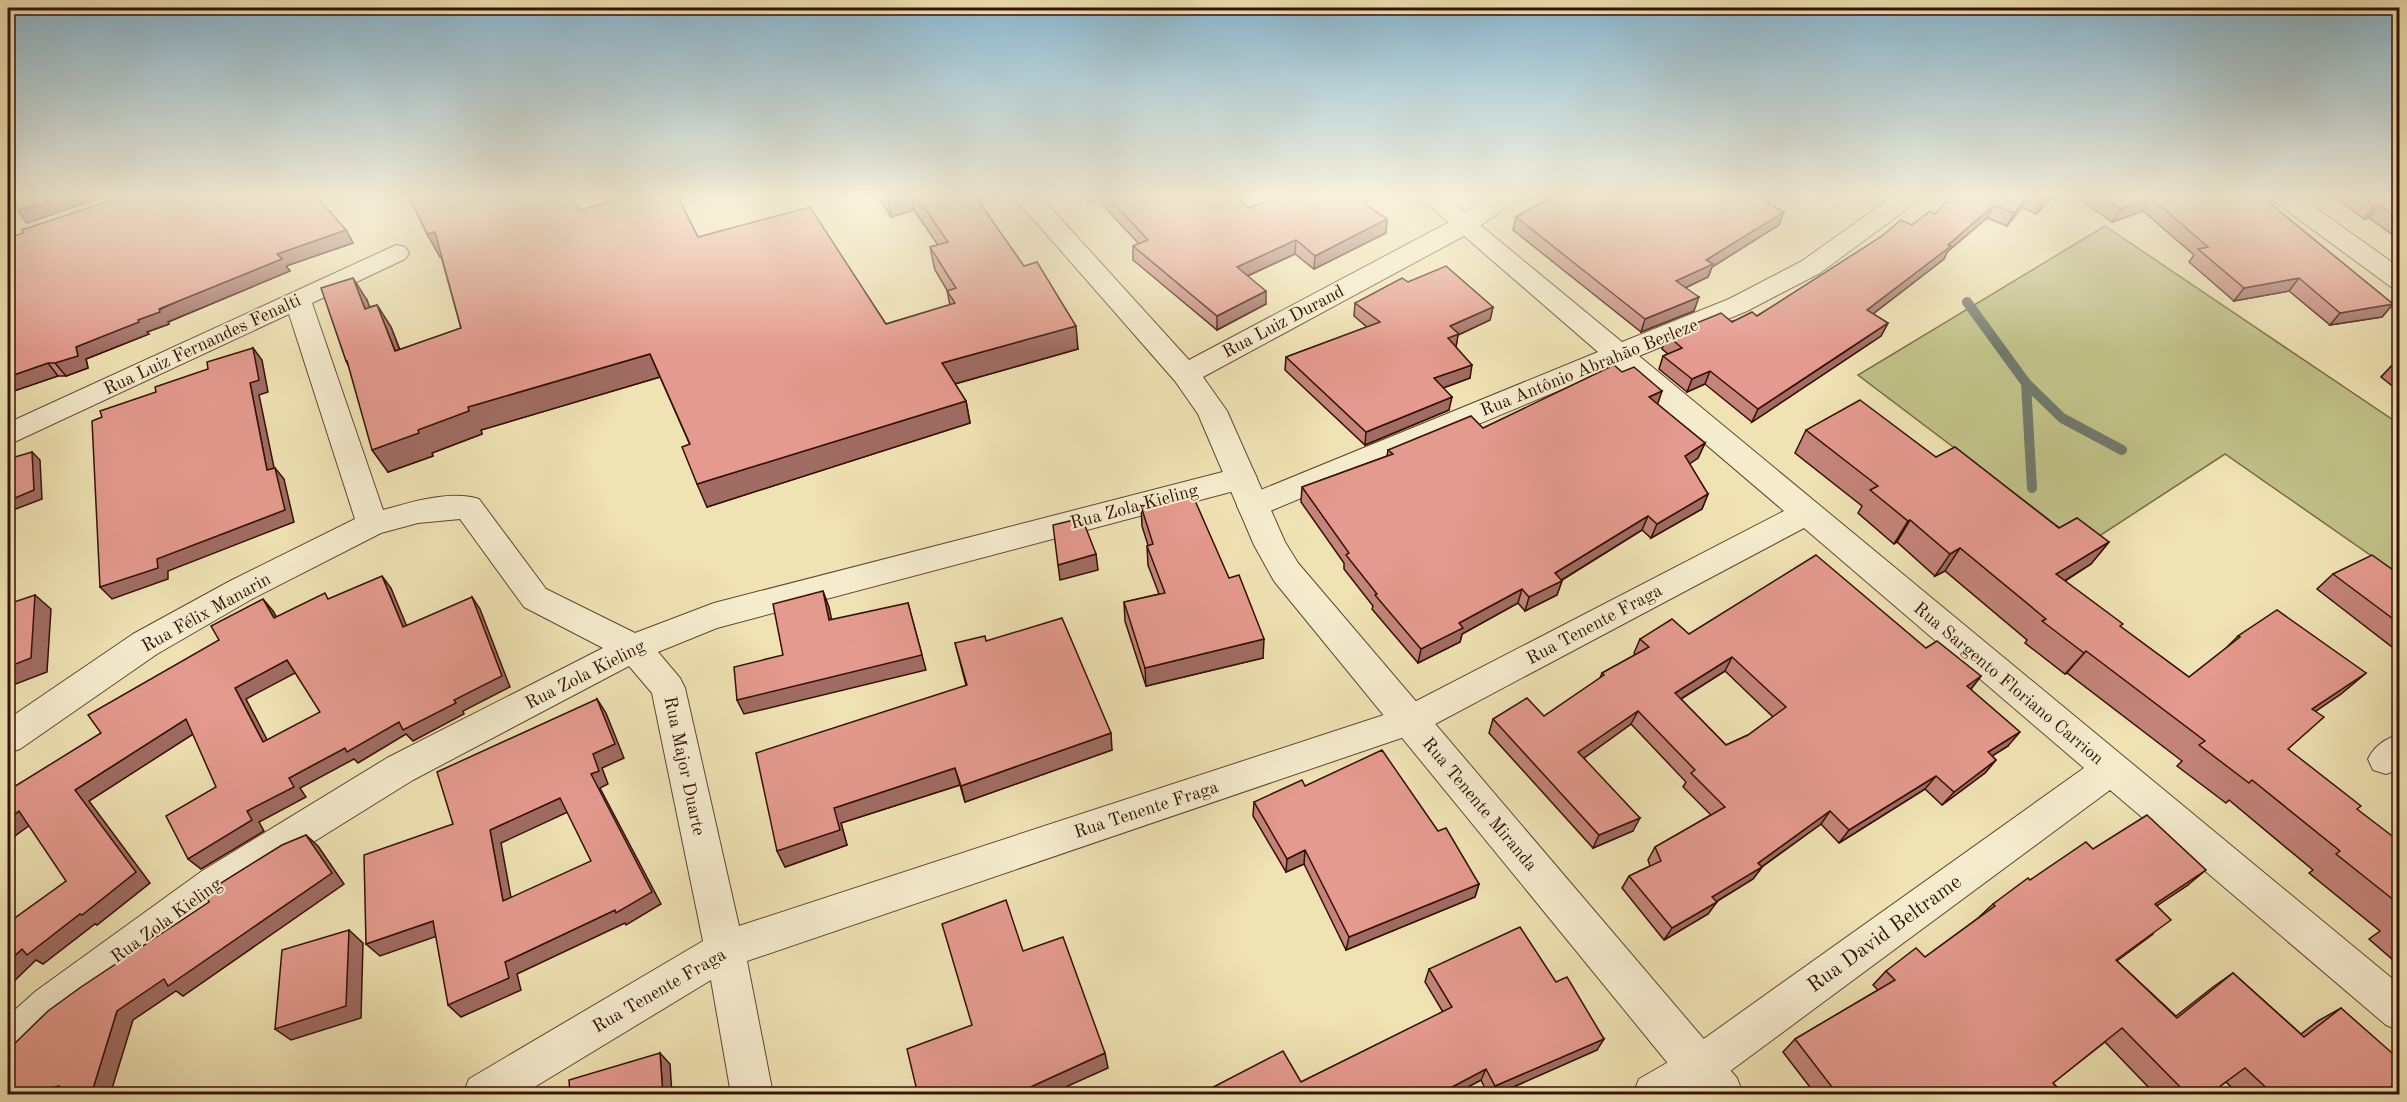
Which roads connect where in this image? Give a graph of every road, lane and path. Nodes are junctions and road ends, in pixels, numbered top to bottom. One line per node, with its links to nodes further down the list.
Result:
1 (1072, 247): 10 (street, Rua Tenente Miranda)
2 (1422, 247): 10 (street, Rua Luiz Durand)
3 (1491, 247): 9 (street, Rua Sargento Floriano Carrion)
4 (1838, 247): 9 (street, Rua Antônio Abrahão Berleze)
5 (2354, 247): 7 (street)
6 (396, 253): 8 (street, Rua Luiz Fernandes Fenalti)
7 (2400, 281)
8 (297, 299): 11 (street, Rua Luiz Fernandes Fenalti); 15 (street)
9 (1618, 355): 12 (street, Rua Antônio Abrahão Berleze); 14 (street, Rua Sargento Floriano Carrion)
10 (1185, 374): 12 (street, Rua Tenente Miranda)
11 (8, 435)
12 (1247, 492): 16 (street, Rua Zola Kieling); 17 (street, Rua Tenente Miranda)
13 (418, 512): 15 (street, Rua Félix Manarin); 16 (street, Rua Major Duarte)
14 (1807, 513): 17 (street, Rua Tenente Fraga); 19 (street, Rua Sargento Floriano Carrion)
15 (372, 524): 18 (street, Rua Félix Manarin)
16 (634, 648): 20 (street, Rua Major Duarte); 22 (street, Rua Zola Kieling)
17 (1410, 721): 20 (street, Rua Tenente Fraga); 23 (street, Rua Tenente Miranda)
18 (8, 738)
19 (2111, 769): 21 (street, Rua Sargento Floriano Carrion); 23 (street, Rua David Beltrame)
20 (725, 950): 24 (street, Rua Tenente Fraga); 25 (street, Rua Major Duarte)
21 (2400, 1011)
22 (8, 1043)
23 (1710, 1081): 26 (street, Rua David Beltrame)
24 (484, 1095)
25 (752, 1095)
26 (1654, 1095)

